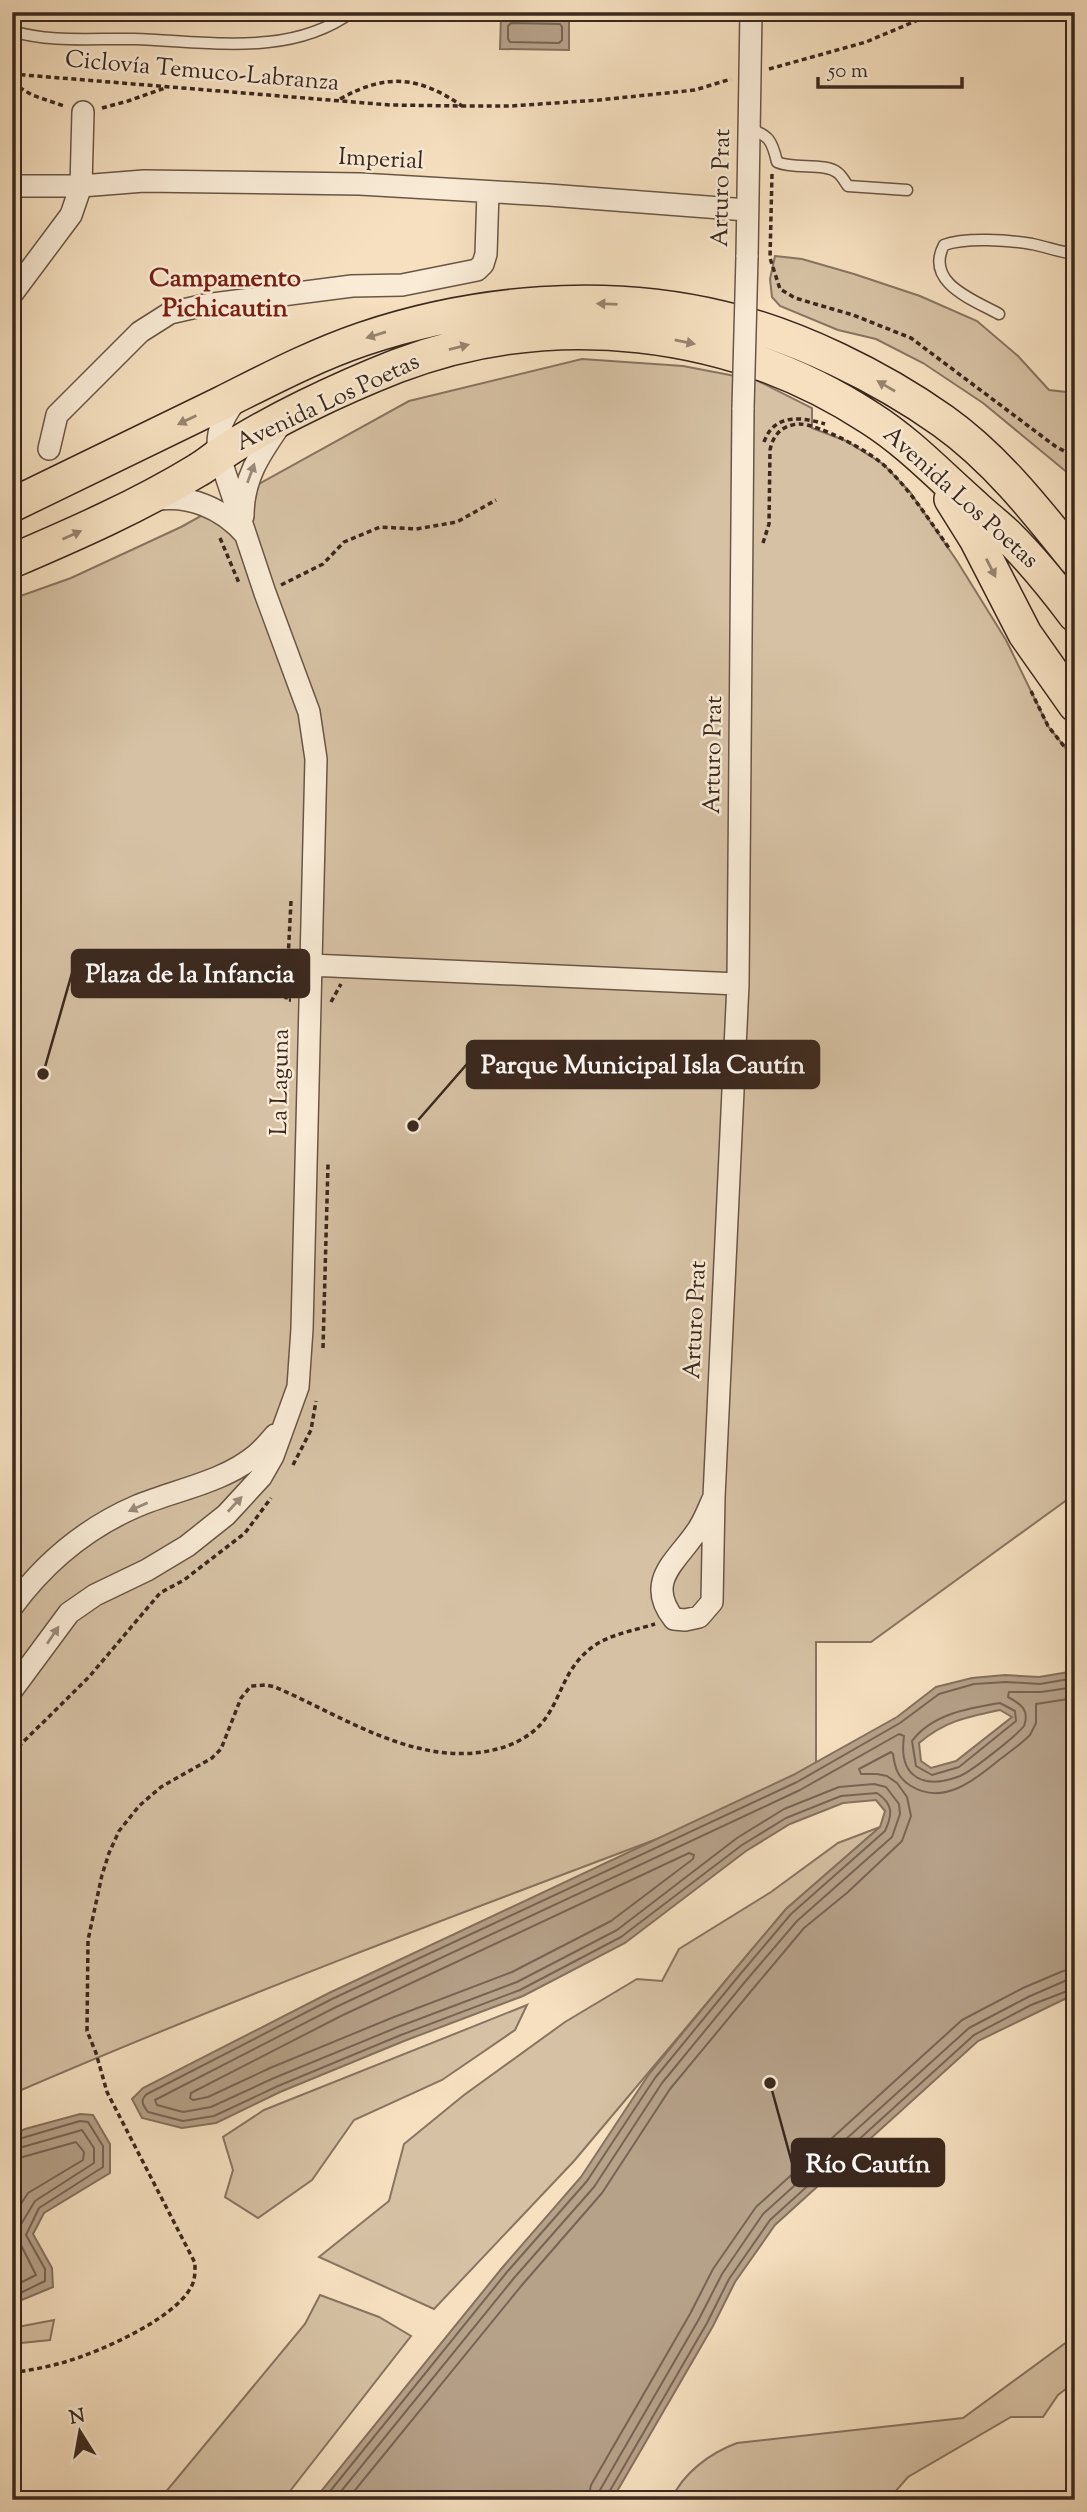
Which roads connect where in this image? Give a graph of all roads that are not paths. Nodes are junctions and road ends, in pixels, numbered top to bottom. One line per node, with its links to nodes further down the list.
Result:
1 (352, 12): 3 (lane)
2 (751, 12): 5 (street, Arturo Prat)
3 (12, 31)
4 (83, 112): 7 (street)
5 (749, 128): 8 (lane); 10 (street, Arturo Prat)
6 (12, 186): 7 (street, Imperial)
7 (81, 186): 9 (street, Imperial); 12 (street)
8 (907, 191)
9 (488, 192): 10 (street, Imperial); 17 (street)
10 (747, 211): 29 (street, Arturo Prat, bridge)
11 (1075, 254): 13 (lane)
12 (14, 288)
13 (999, 314)
14 (248, 390): 16 (main road, Avenida Los Poetas, one-way to 14); 18 (street); 20 (main road, Avenida Los Poetas, one-way to 20)
15 (284, 419): 18 (main road, Avenida Los Poetas); 19 (main road, Avenida Los Poetas, one-way to 19); 23 (street, one-way to 15)
16 (944, 421): 22 (main road); 24 (main road, Avenida Los Poetas)
17 (49, 449)
18 (219, 455): 21 (main road, Avenida Los Poetas); 23 (street)
19 (933, 467): 26 (main road, Avenida Los Poetas); 27 (main road, one-way to 27)
20 (12, 505)
21 (132, 506): 23 (street); 25 (main road, Avenida Los Poetas, one-way to 21)
22 (1075, 523)
23 (246, 535): 28 (street, La Laguna)
24 (1075, 559)
25 (12, 561)
26 (1075, 615)
27 (1075, 705)
28 (310, 965): 29 (street); 30 (street, La Laguna)
29 (738, 984): 31 (street, Arturo Prat)
30 (281, 1429): 32 (street, La Laguna, one-way to 32); 33 (street, La Laguna, one-way to 30)
31 (714, 1497): 31 (street, Arturo Prat)
32 (12, 1607)
33 (12, 1690)

